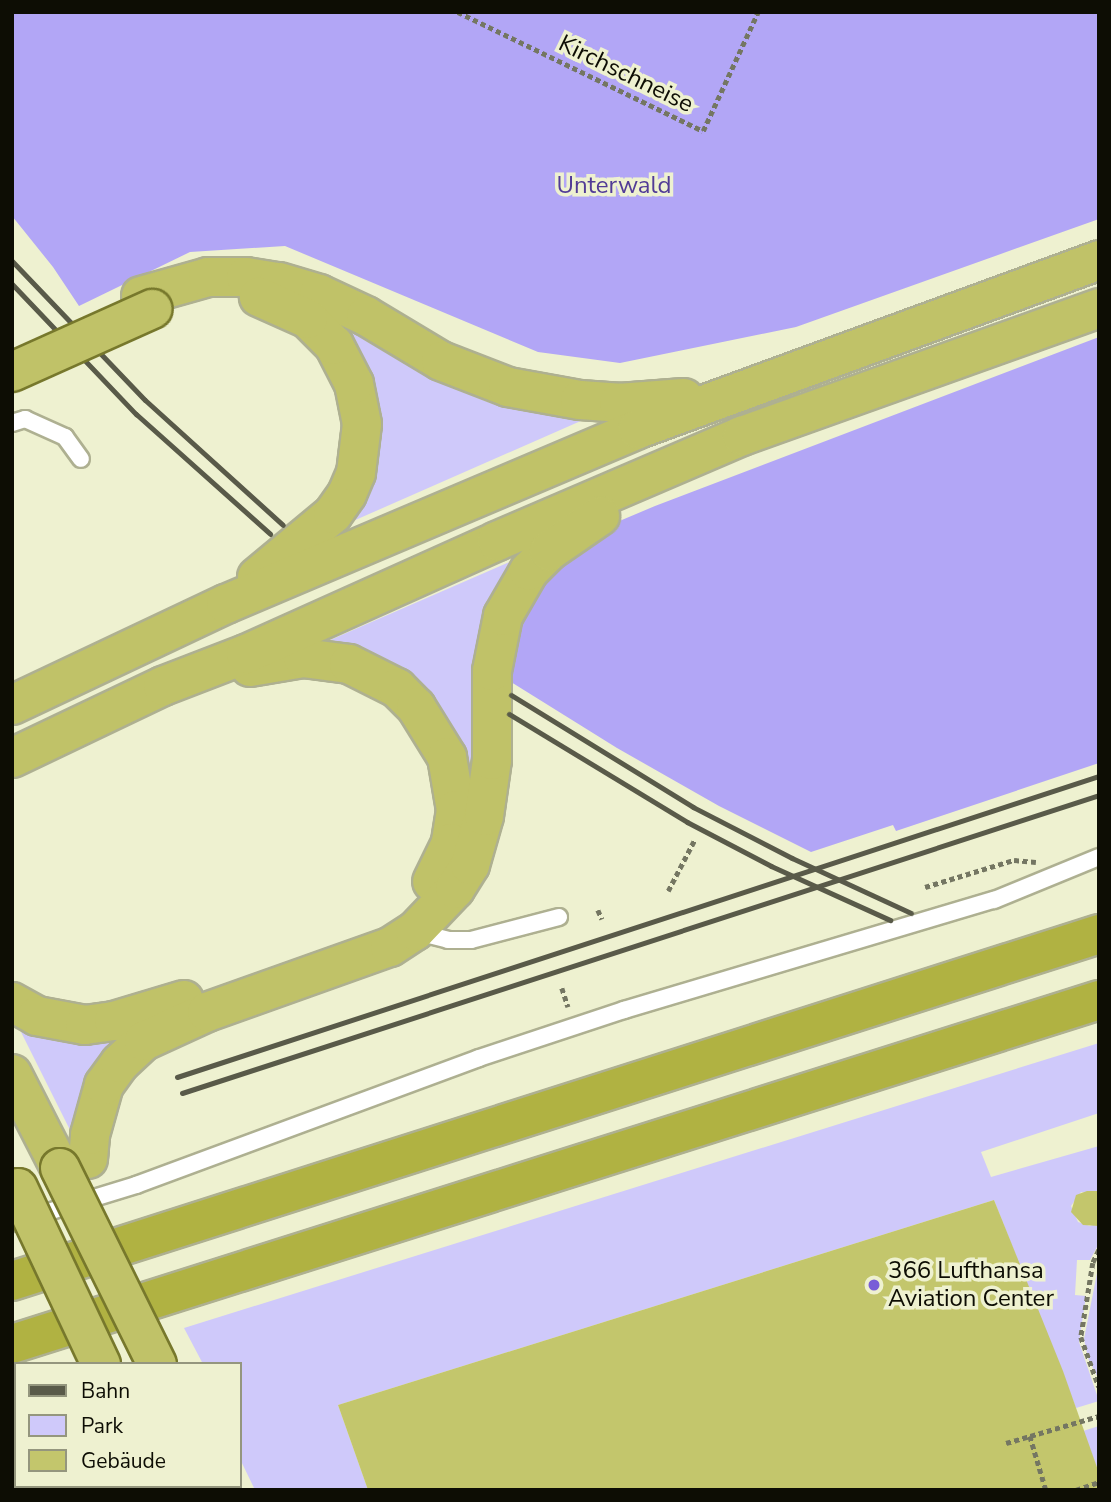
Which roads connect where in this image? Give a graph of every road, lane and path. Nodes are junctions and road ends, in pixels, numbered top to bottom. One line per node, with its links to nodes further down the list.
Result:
1 (458, 12): 2 (path, Kirchschneise)
2 (758, 12)
3 (1099, 260): 8 (highway)
4 (146, 302): 6 (highway); 7 (highway, bridge); 8 (highway); 12 (highway)
5 (1099, 308): 10 (highway)
6 (12, 355)
7 (12, 372)
8 (721, 396): 12 (highway)
9 (12, 423): 11 (lane)
10 (742, 436): 13 (highway); 24 (highway)
11 (81, 459)
12 (226, 604): 14 (highway)
13 (163, 686): 15 (highway); 28 (highway)
14 (12, 705)
15 (12, 758)
16 (695, 839): 20 (path)
17 (1099, 857): 32 (lane)
18 (998, 864): 19 (path)
19 (925, 887)
20 (668, 891)
21 (598, 910): 23 (path)
22 (559, 917): 24 (lane)
23 (602, 919)
24 (415, 931): 31 (highway)
25 (1099, 934): 34 (highway)
26 (562, 988): 29 (path)
27 (1099, 1000): 35 (highway)
28 (12, 1002)
29 (568, 1008)
30 (12, 1074): 31 (highway)
31 (74, 1163): 37 (highway, bridge)
32 (18, 1205): 36 (highway, bridge)
33 (1099, 1250): 38 (path)
34 (12, 1281)
35 (12, 1344)
36 (101, 1362)
37 (156, 1362)
38 (1099, 1387)
39 (1099, 1416): 40 (path)
40 (1030, 1436): 41 (path); 43 (path)
41 (1006, 1443)
42 (1099, 1482): 44 (path)
43 (1046, 1490)
44 (1076, 1490)

